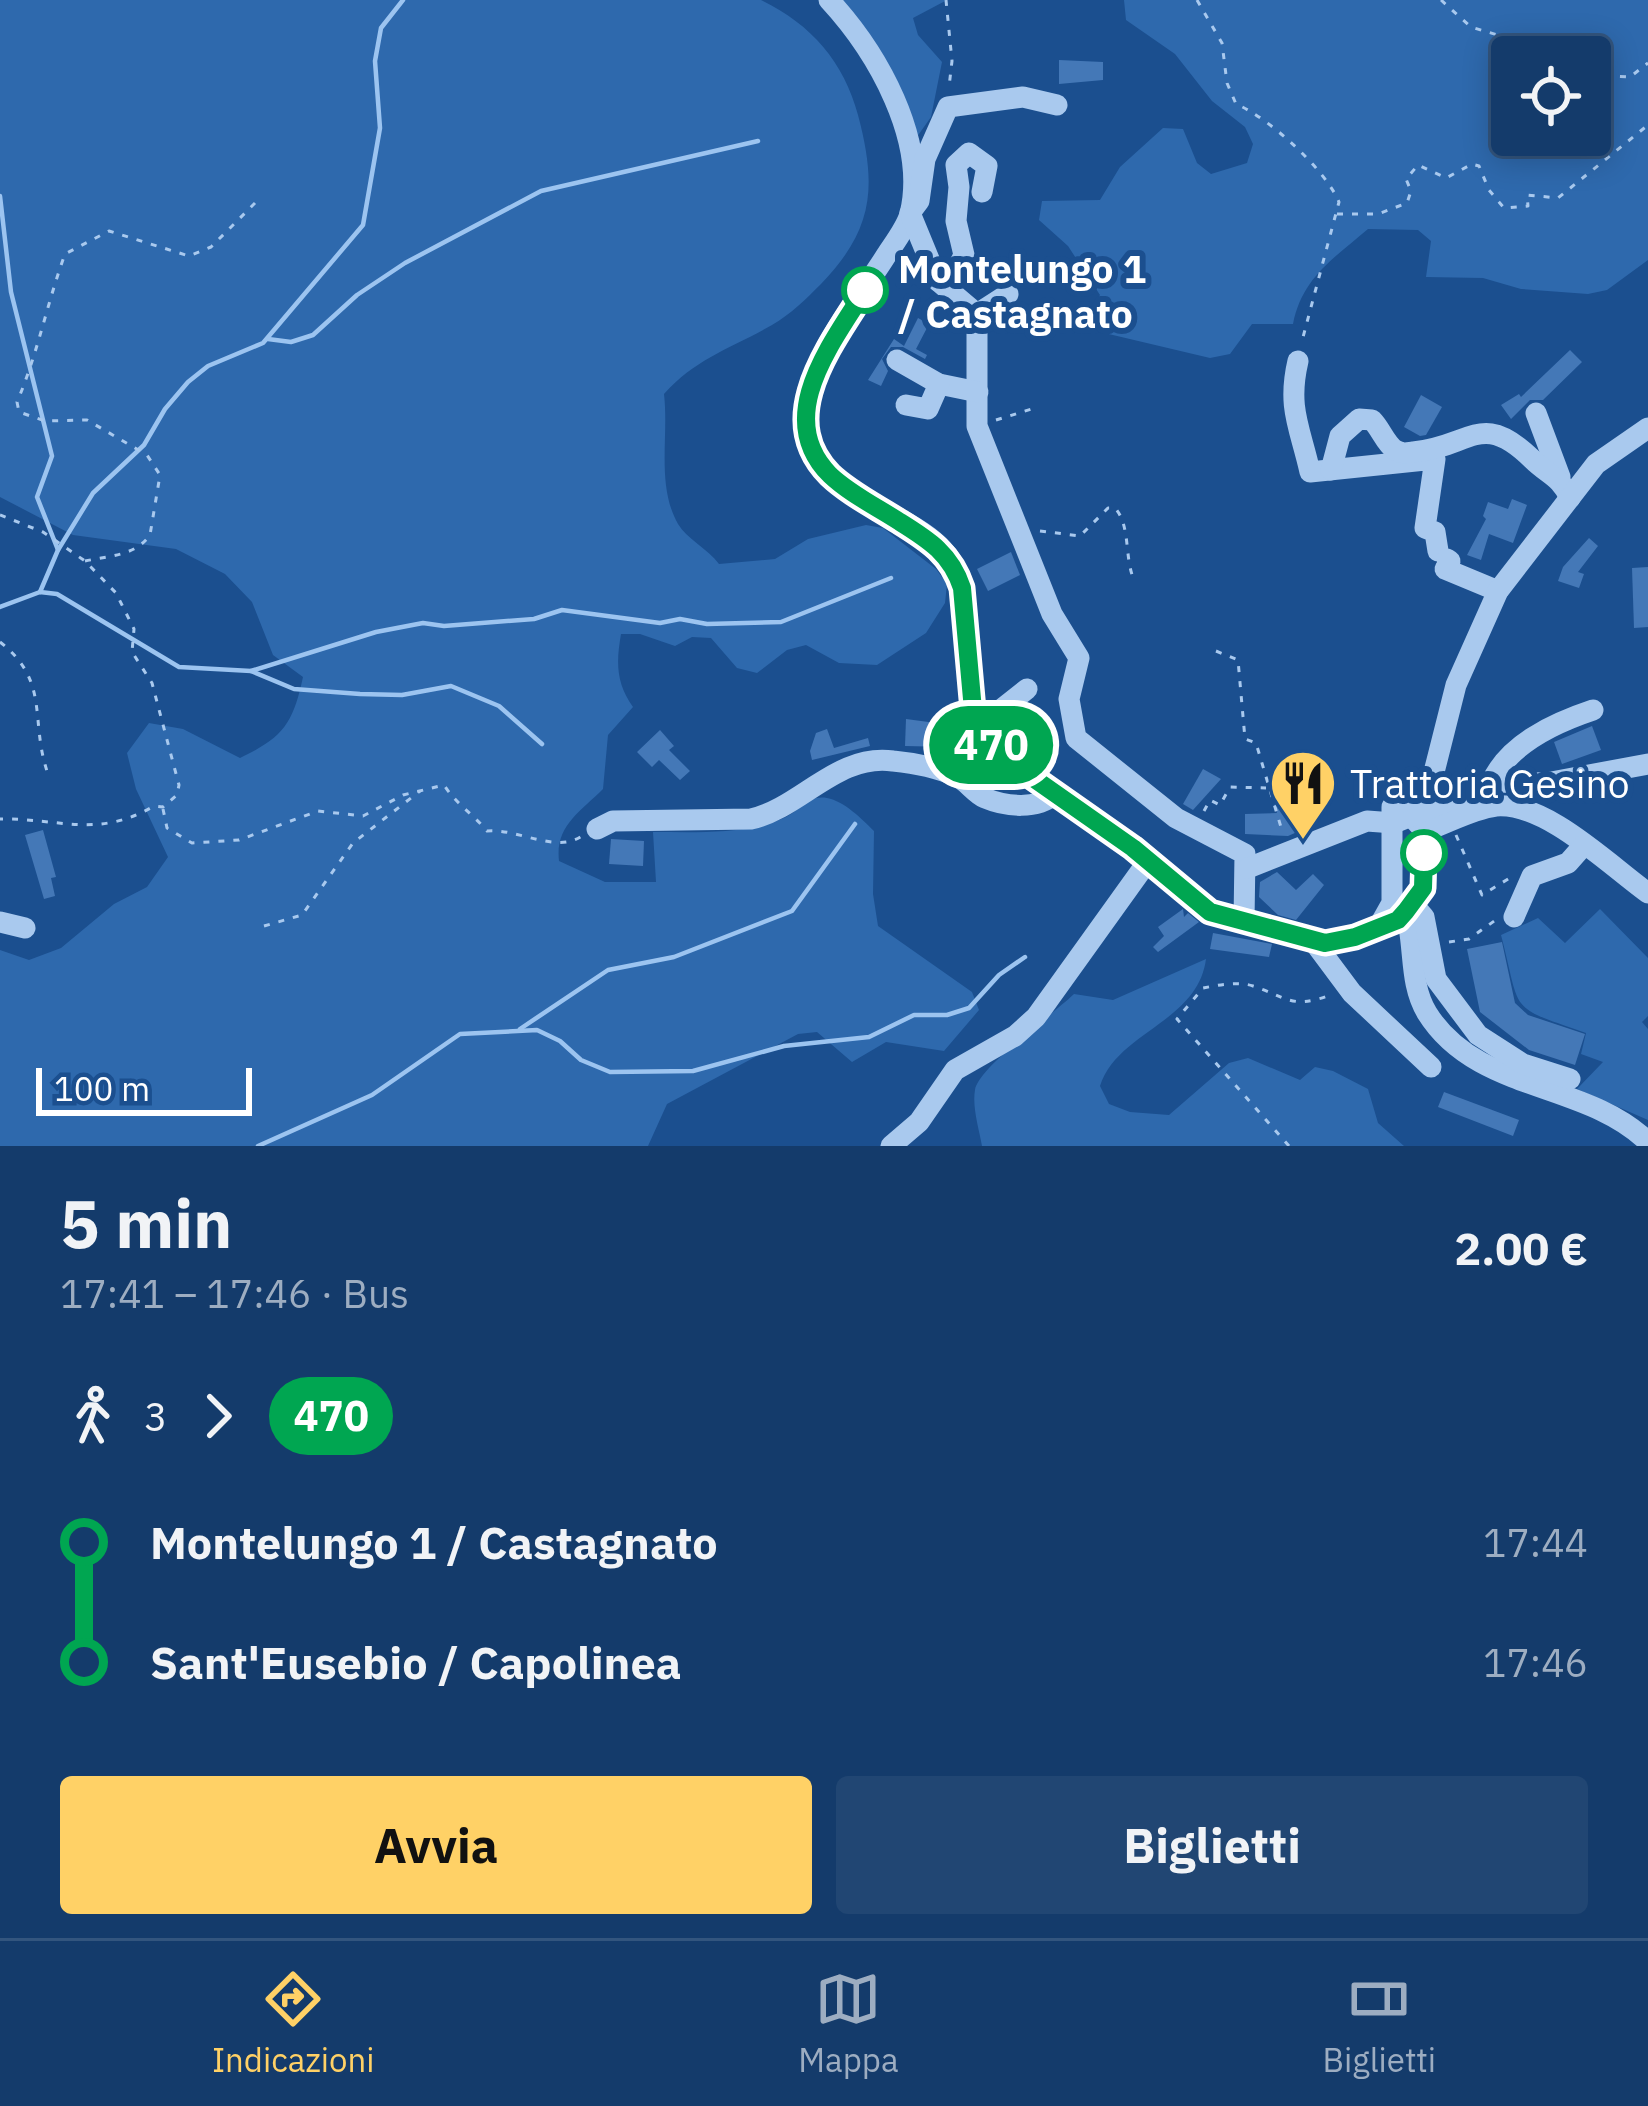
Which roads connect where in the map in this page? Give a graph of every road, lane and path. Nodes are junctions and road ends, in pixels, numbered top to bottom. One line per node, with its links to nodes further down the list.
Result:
1 (829, 0): 13 (street)
2 (946, 0): 9 (path)
3 (1196, 0): 14 (path)
4 (1441, 0): 5 (path)
5 (1501, 36)
6 (1648, 63): 7 (path)
7 (1611, 76)
8 (1057, 105): 9 (street)
9 (948, 107): 13 (street)
10 (1648, 125): 14 (path)
11 (982, 192): 15 (street)
12 (256, 202): 31 (path)
13 (910, 213): 15 (street); 39 (street)
14 (1337, 214): 19 (path)
15 (938, 280): 17 (street)
16 (1008, 294): 17 (street)
17 (977, 314): 21 (street)
18 (897, 360): 20 (street)
19 (1298, 361): 27 (street)
20 (939, 384): 21 (street); 22 (street)
21 (978, 392): 25 (street)
22 (906, 405)
23 (1035, 408): 25 (path)
24 (1536, 413): 28 (street)
25 (977, 426): 30 (street)
26 (1648, 428): 28 (street)
27 (1331, 470): 28 (street); 33 (street)
28 (1565, 487): 33 (street)
29 (0, 514): 31 (path)
30 (1021, 535): 32 (path); 49 (street)
31 (86, 561): 45 (path)
32 (1134, 580)
33 (1498, 591): 47 (street)
34 (0, 642): 40 (path)
35 (1216, 651): 42 (path)
36 (1027, 689): 39 (street)
37 (1593, 710): 41 (street)
38 (1648, 764): 41 (street)
39 (1014, 765): 44 (street)
40 (48, 774)
41 (1491, 783): 47 (street)
42 (1268, 788): 49 (path); 52 (path)
43 (422, 790): 45 (path); 50 (path); 62 (path)
44 (1055, 794): 50 (street); 53 (street)
45 (163, 807): 46 (path)
46 (0, 820)
47 (1412, 820): 48 (street); 52 (street); 56 (street); 58 (street)
48 (1448, 824): 51 (street); 55 (path)
49 (1193, 827): 54 (street)
50 (597, 829)
51 (1583, 846): 55 (street); 57 (street)
52 (1281, 856): 54 (street)
53 (1148, 861): 61 (street); 71 (street)
54 (1247, 861): 61 (street)
55 (1532, 876): 59 (street)
56 (1394, 886): 58 (street); 64 (street)
57 (1648, 893)
58 (1406, 911): 64 (street); 69 (street); 70 (street)
59 (1515, 915): 66 (path)
60 (0, 922): 63 (street)
61 (1244, 922): 65 (street)
62 (264, 926)
63 (25, 928)
64 (1378, 928): 65 (street)
65 (1311, 938): 67 (street)
66 (1449, 942)
67 (1338, 975): 68 (street); 72 (path)
68 (1431, 1067)
69 (1570, 1079)
70 (1648, 1142)
71 (891, 1146)
72 (1289, 1146)

